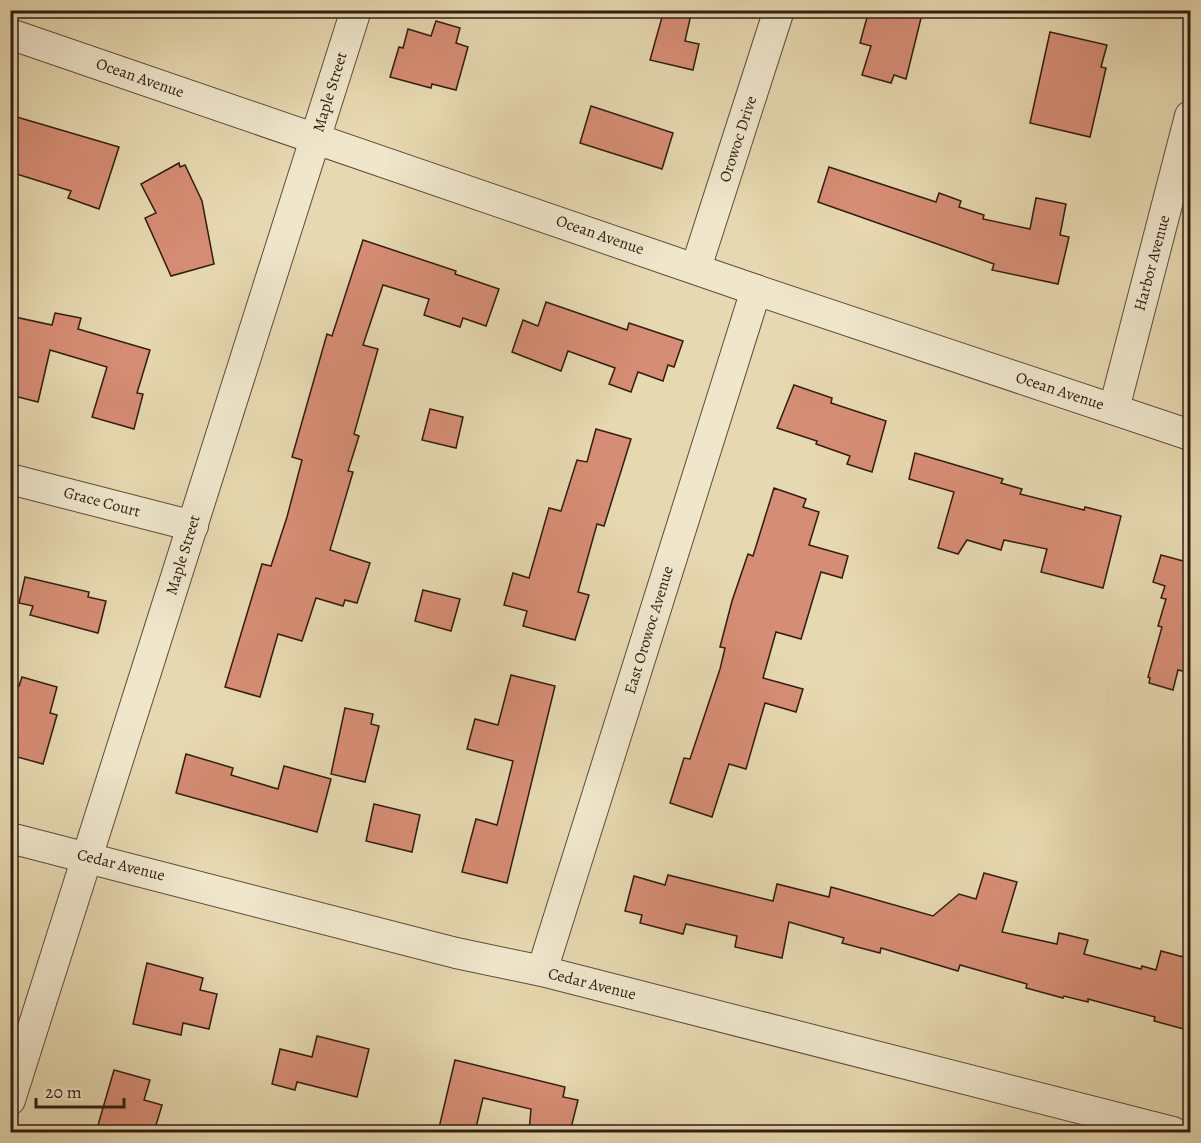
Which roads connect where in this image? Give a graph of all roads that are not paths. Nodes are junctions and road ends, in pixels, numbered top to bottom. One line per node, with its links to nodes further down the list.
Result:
1 (356, 10): 5 (street, Maple Street)
2 (779, 10): 6 (street, Orowoc Drive)
3 (10, 34): 5 (street, Ocean Avenue)
4 (1191, 116): 8 (street, Harbor Avenue)
5 (316, 138): 6 (street, Ocean Avenue); 11 (street, Maple Street)
6 (696, 268): 7 (street, Ocean Avenue)
7 (756, 290): 8 (street, Ocean Avenue); 14 (street, East Orowoc Avenue)
8 (1114, 409): 9 (street, Ocean Avenue)
9 (1191, 435)
10 (10, 479): 11 (street, Grace Court)
11 (193, 526): 13 (street, Maple Street)
12 (10, 837): 13 (street, Cedar Avenue)
13 (89, 857): 14 (street, Cedar Avenue); 15 (street, Maple Street)
14 (542, 971): 16 (street, Cedar Avenue)
15 (10, 1100)
16 (1173, 1132)

